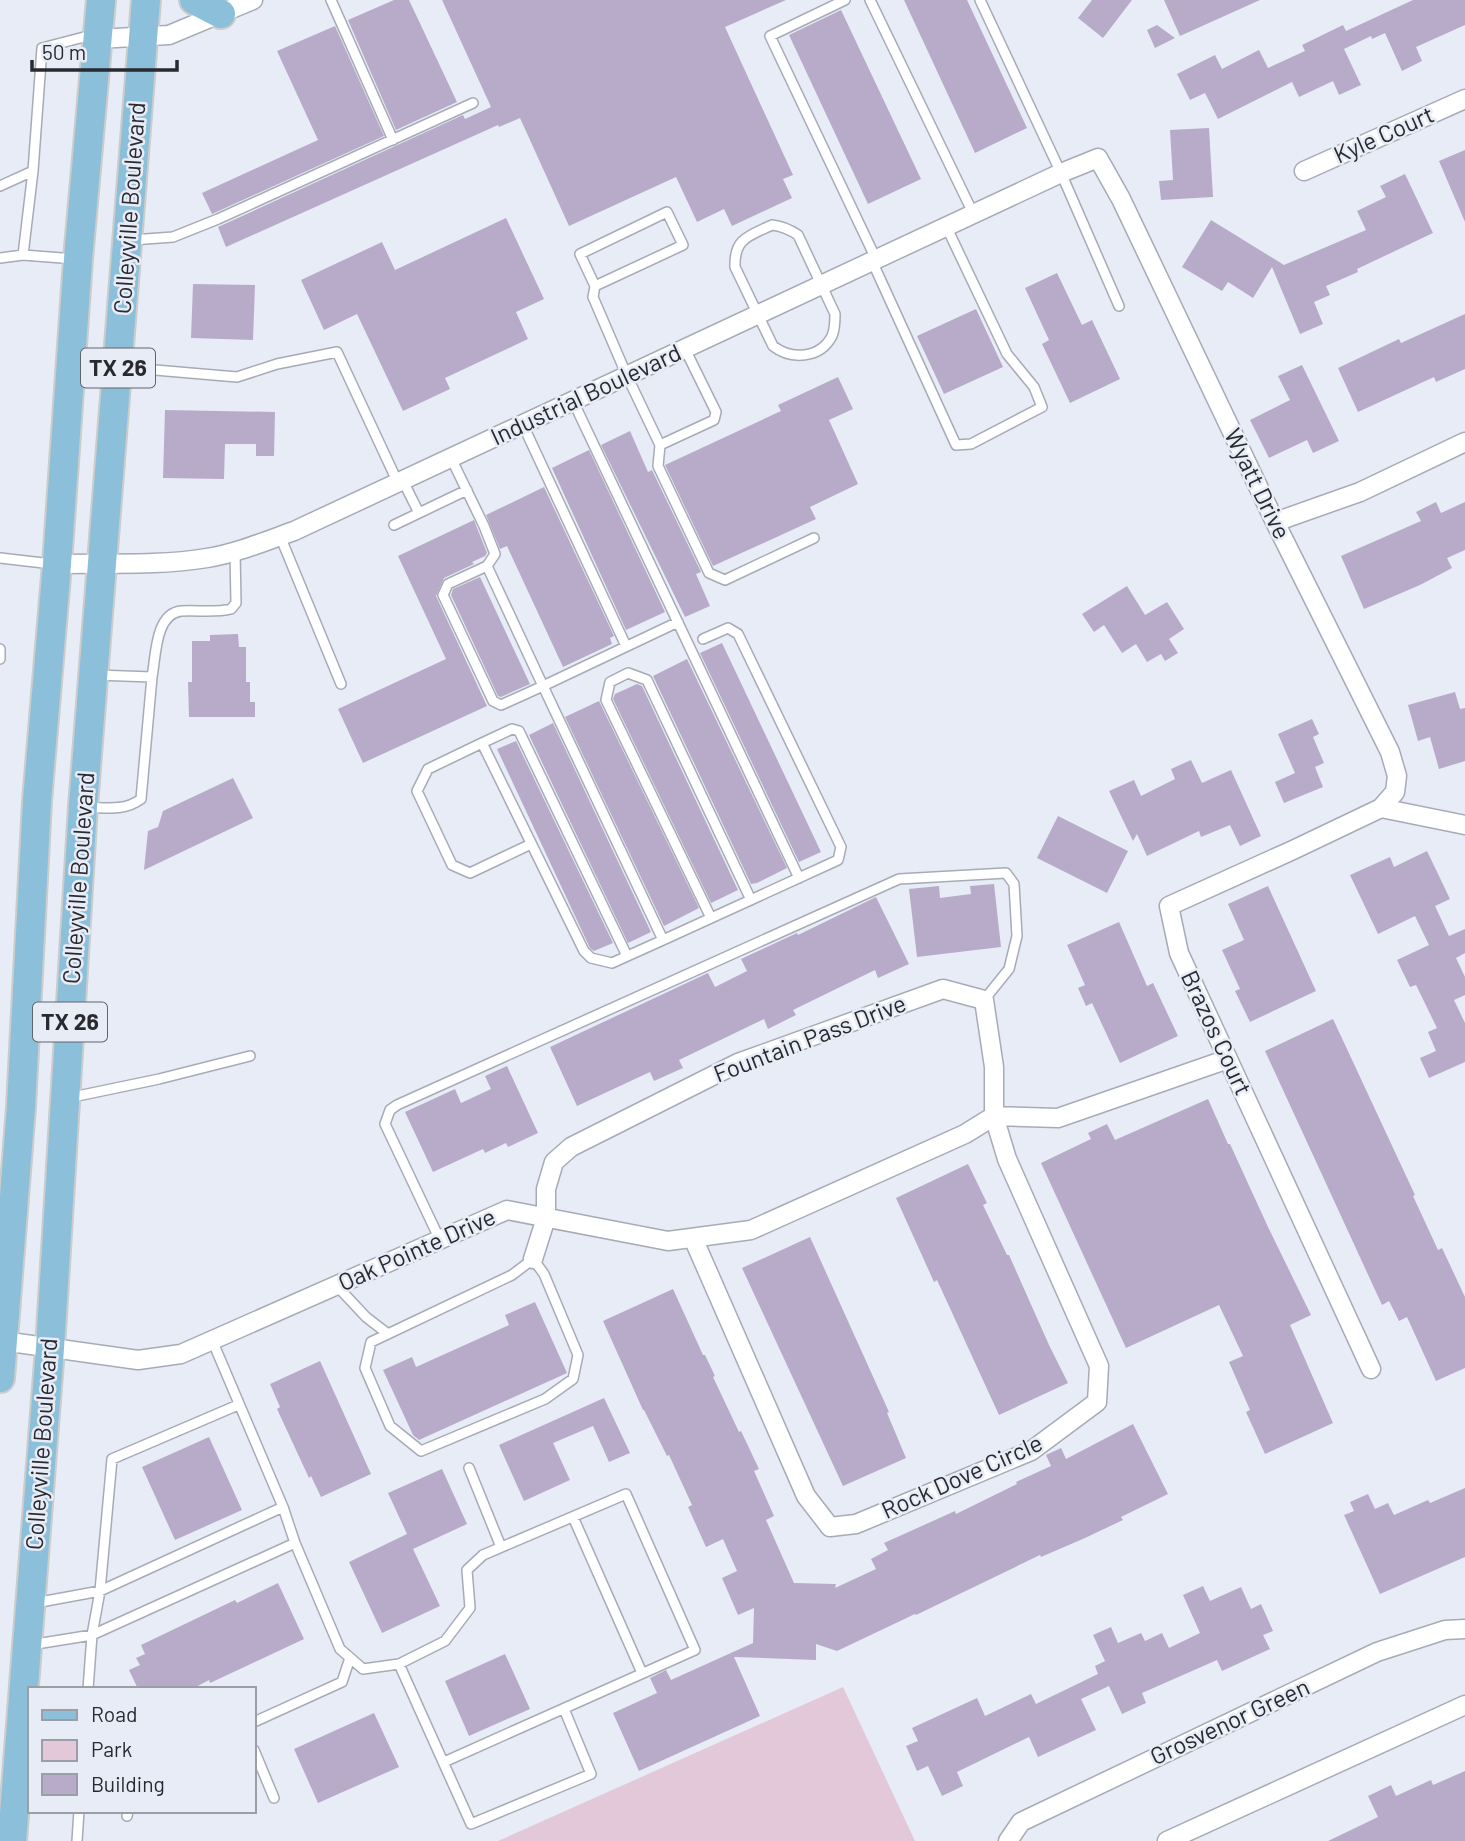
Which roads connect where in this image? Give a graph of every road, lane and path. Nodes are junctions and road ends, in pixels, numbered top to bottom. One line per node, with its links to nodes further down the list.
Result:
1 (101, 0): 11 (main road, Colleyville Boulevard / TX 26)
2 (146, 0): 10 (main road, Colleyville Boulevard / TX 26)
3 (194, 0): 9 (main road)
4 (253, 0): 9 (street)
5 (331, 0): 14 (lane)
6 (845, 0): 26 (lane)
7 (870, 0): 20 (lane)
8 (980, 0): 18 (lane)
9 (221, 14): 10 (street)
10 (143, 38): 11 (street); 22 (main road, Colleyville Boulevard / TX 26)
11 (97, 39): 16 (lane); 25 (main road, Colleyville Boulevard / TX 26)
12 (1465, 99): 17 (street, Kyle Court)
13 (474, 103): 14 (lane)
14 (393, 140): 22 (lane)
15 (1098, 158): 18 (street, Industrial Boulevard); 42 (street, Wyatt Drive)
16 (33, 171): 19 (lane); 23 (lane)
17 (1304, 171)
18 (1061, 173): 20 (street, Industrial Boulevard); 29 (lane)
19 (0, 186)
20 (974, 214): 21 (street, Industrial Boulevard)
21 (946, 226): 26 (street, Industrial Boulevard); 26 (lane)
22 (127, 240): 32 (main road, Colleyville Boulevard / TX 26)
23 (23, 255): 24 (lane); 25 (lane)
24 (0, 258)
25 (78, 259): 49 (main road, Colleyville Boulevard / TX 26)
26 (874, 260): 27 (street, Industrial Boulevard)
27 (821, 285): 30 (street, Industrial Boulevard); 30 (lane); 30 (lane)
28 (594, 286): 28 (lane); 33 (lane)
29 (1119, 306)
30 (758, 315): 31 (street, Industrial Boulevard)
31 (685, 349): 33 (street, Industrial Boulevard); 37 (lane)
32 (118, 367): 39 (lane); 48 (main road, Colleyville Boulevard / TX 26)
33 (627, 376): 34 (street, Industrial Boulevard); 37 (lane)
34 (573, 401): 35 (street, Industrial Boulevard); 51 (lane)
35 (523, 425): 38 (street, Industrial Boulevard); 53 (lane)
36 (1465, 442): 42 (street)
37 (660, 445): 45 (lane)
38 (451, 458): 39 (street, Industrial Boulevard); 40 (lane)
39 (401, 482): 41 (lane); 44 (street, Industrial Boulevard)
40 (467, 490): 41 (lane); 50 (lane)
41 (419, 513): 43 (lane)
42 (1275, 522): 62 (street, Wyatt Drive)
43 (394, 525)
44 (280, 536): 46 (street, Industrial Boulevard); 58 (lane)
45 (814, 538)
46 (235, 552): 48 (street, Industrial Boulevard); 57 (lane)
47 (0, 558): 49 (lane)
48 (101, 563): 49 (street, Industrial Boulevard); 56 (main road, Colleyville Boulevard / TX 26)
49 (57, 564): 82 (main road, Colleyville Boulevard / TX 26)
50 (487, 566): 59 (lane); 59 (lane)
51 (678, 622): 53 (lane); 65 (lane)
52 (703, 639): 65 (lane)
53 (626, 646): 59 (lane)
54 (0, 649): 55 (lane)
55 (0, 659)
56 (94, 675): 57 (lane); 61 (main road, Colleyville Boulevard / TX 26)
57 (152, 677): 61 (lane)
58 (341, 684)
59 (543, 686): 68 (lane)
60 (482, 743): 64 (lane); 64 (lane); 69 (lane)
61 (83, 807): 73 (main road, Colleyville Boulevard / TX 26)
62 (1381, 808): 63 (street); 72 (street, Brazos Court)
63 (1465, 825)
64 (531, 844): 69 (lane)
65 (799, 878): 66 (lane)
66 (751, 900): 67 (lane); 67 (lane)
67 (711, 918): 68 (lane)
68 (663, 940): 69 (lane)
69 (627, 957)
70 (984, 1000): 74 (street); 75 (street, Fountain Pass Drive); 77 (lane)
71 (250, 1056): 73 (lane)
72 (1228, 1059): 74 (street); 84 (street, Brazos Court)
73 (66, 1099): 83 (main road, Colleyville Boulevard / TX 26)
74 (995, 1116): 76 (street, Oak Pointe Drive); 76 (street, Rock Dove Circle)
75 (546, 1218): 76 (street, Oak Pointe Drive); 77 (street, Oak Pointe Drive); 78 (street, Fountain Pass Drive)
76 (693, 1238)
77 (440, 1240): 79 (street, Oak Pointe Drive)
78 (533, 1259): 80 (lane); 80 (lane)
79 (336, 1285): 80 (lane); 81 (street, Oak Pointe Drive)
80 (388, 1334)
81 (212, 1340): 83 (street, Oak Pointe Drive); 86 (lane)
82 (3, 1341): 83 (street, Oak Pointe Drive); 85 (main road, Colleyville Boulevard / TX 26)
83 (50, 1348): 93 (main road, Colleyville Boulevard / TX 26)
84 (1371, 1369)
85 (0, 1378)
86 (238, 1405): 88 (lane); 92 (lane)
87 (469, 1468): 91 (lane)
88 (283, 1507): 90 (lane); 92 (lane)
89 (573, 1517): 91 (lane); 99 (lane); 99 (lane)
90 (295, 1543): 95 (lane); 97 (lane)
91 (501, 1548): 98 (lane)
92 (100, 1591): 93 (lane); 95 (lane)
93 (31, 1604): 96 (main road, Colleyville Boulevard / TX 26)
94 (1465, 1629): 110 (street, Grosvenor Green)
95 (92, 1635): 96 (lane); 100 (lane)
96 (28, 1645): 108 (main road, Colleyville Boulevard / TX 26)
97 (350, 1658): 98 (lane); 103 (lane)
98 (399, 1664): 105 (lane)
99 (642, 1673): 102 (lane)
100 (88, 1687)
101 (1465, 1705): 111 (street)
102 (564, 1709): 105 (lane); 105 (lane)
103 (256, 1721)
104 (256, 1755): 106 (lane)
105 (444, 1762)
106 (274, 1798)
107 (79, 1813): 109 (lane)
108 (12, 1841)
109 (77, 1841)
110 (1008, 1841)
111 (1167, 1841)

